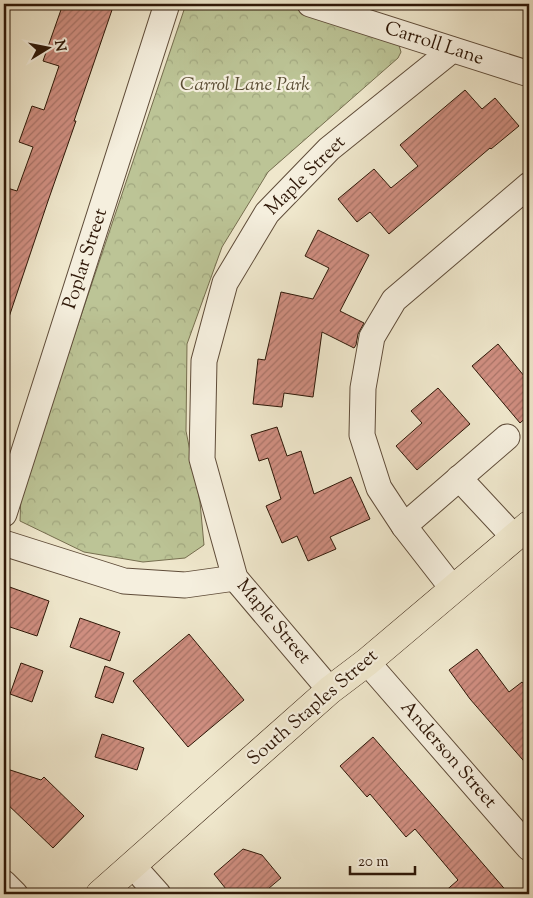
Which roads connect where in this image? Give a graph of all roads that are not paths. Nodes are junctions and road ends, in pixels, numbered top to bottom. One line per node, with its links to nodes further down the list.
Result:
1 (167, 4): 8 (street, Poplar Street)
2 (310, 4): 3 (street, Carroll Lane)
3 (452, 50): 4 (street, Carroll Lane); 12 (street, Maple Street)
4 (529, 74)
5 (529, 185): 9 (street)
6 (507, 437): 7 (street)
7 (459, 478): 9 (street); 10 (street)
8 (4, 514)
9 (404, 526): 13 (street)
10 (522, 531): 13 (main road, South Staples Street)
11 (4, 543): 12 (street)
12 (235, 578): 15 (street, Maple Street)
13 (453, 589): 14 (main road, South Staples Street)
14 (366, 662): 15 (main road, South Staples Street); 16 (street, Anderson Street)
15 (330, 690): 17 (main road, South Staples Street)
16 (529, 848)
17 (134, 866): 20 (main road, South Staples Street); 21 (street)
18 (4, 883): 19 (street)
19 (15, 894)
20 (100, 894)
21 (158, 894)

